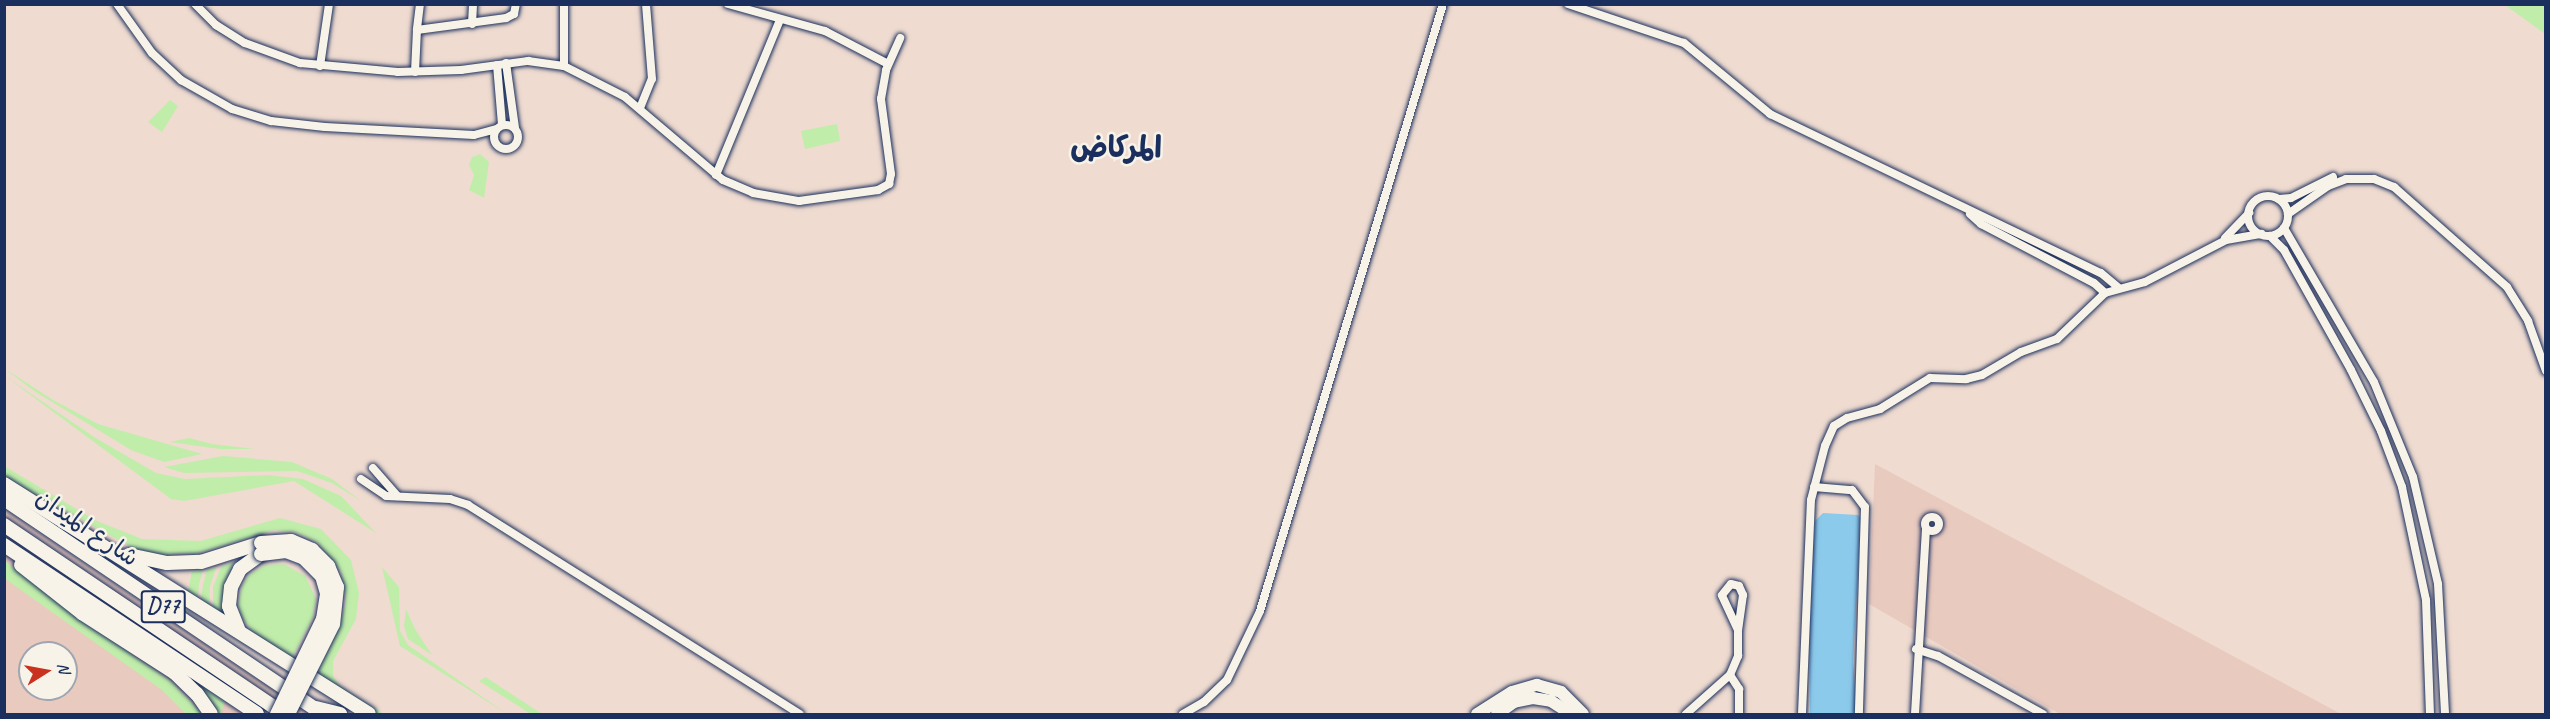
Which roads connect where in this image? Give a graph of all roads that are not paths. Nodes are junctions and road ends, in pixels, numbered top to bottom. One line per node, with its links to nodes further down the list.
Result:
1 (117, 4): 25 (street)
2 (195, 4): 18 (street)
3 (329, 4): 18 (street)
4 (420, 4): 14 (street)
5 (473, 4): 13 (street)
6 (516, 4): 13 (street)
7 (564, 4): 19 (street)
8 (646, 4): 22 (street)
9 (728, 4): 12 (street)
10 (1443, 4): 63 (street)
11 (1568, 4): 33 (street)
12 (780, 20): 17 (street); 27 (street)
13 (472, 24): 14 (street)
14 (417, 30): 20 (street)
15 (900, 38): 17 (street)
16 (501, 64): 19 (street); 20 (street); 21 (street)
17 (888, 64): 27 (street)
18 (320, 66): 20 (street)
19 (564, 66): 22 (street)
20 (415, 72)
21 (505, 90): 23 (street); 24 (street)
22 (640, 108): 27 (street)
23 (499, 127): 24 (street); 25 (street); 26 (street)
24 (515, 128): 26 (street)
25 (474, 135): 26 (street)
26 (496, 145)
27 (716, 175)
28 (2279, 200): 29 (street); 30 (street); 37 (street)
29 (2249, 212): 32 (street); 34 (street)
30 (2288, 214): 31 (street); 38 (street)
31 (2284, 228): 32 (street); 75 (street)
32 (2265, 235): 34 (street); 74 (street)
33 (2021, 241): 35 (street); 36 (street)
34 (2218, 244): 35 (street)
35 (2119, 288): 36 (street)
36 (2105, 293): 42 (street)
37 (2546, 351)
38 (2546, 371)
39 (373, 468): 43 (street)
40 (362, 479): 43 (street)
41 (4, 484): 49 (main road)
42 (1814, 487): 70 (street); 71 (street)
43 (397, 496): 62 (street)
44 (4, 499): 55 (main road, شارع الميدان / D77)
45 (4, 525): 59 (main road, شارع الميدان / D77)
46 (1926, 529): 53 (street)
47 (4, 545): 57 (main road)
48 (261, 548): 49 (main road); 52 (main road); 58 (main road, bridge); 59 (main road, bridge)
49 (111, 549): 52 (main road)
50 (4, 552): 56 (main road)
51 (1738, 630): 51 (street); 54 (street)
52 (239, 631): 61 (main road)
53 (1916, 650): 72 (street); 73 (street)
54 (1730, 675): 68 (street); 69 (street)
55 (317, 711): 60 (main road)
56 (211, 714)
57 (257, 714)
58 (277, 714)
59 (286, 714)
60 (340, 714)
61 (369, 714)
62 (800, 714)
63 (1184, 714)
64 (1477, 714): 67 (street)
65 (1497, 714): 66 (street)
66 (1571, 714)
67 (1583, 714)
68 (1686, 714)
69 (1738, 714)
70 (1802, 714)
71 (1859, 714)
72 (1915, 714)
73 (2043, 714)
74 (2430, 714)
75 (2445, 714)

